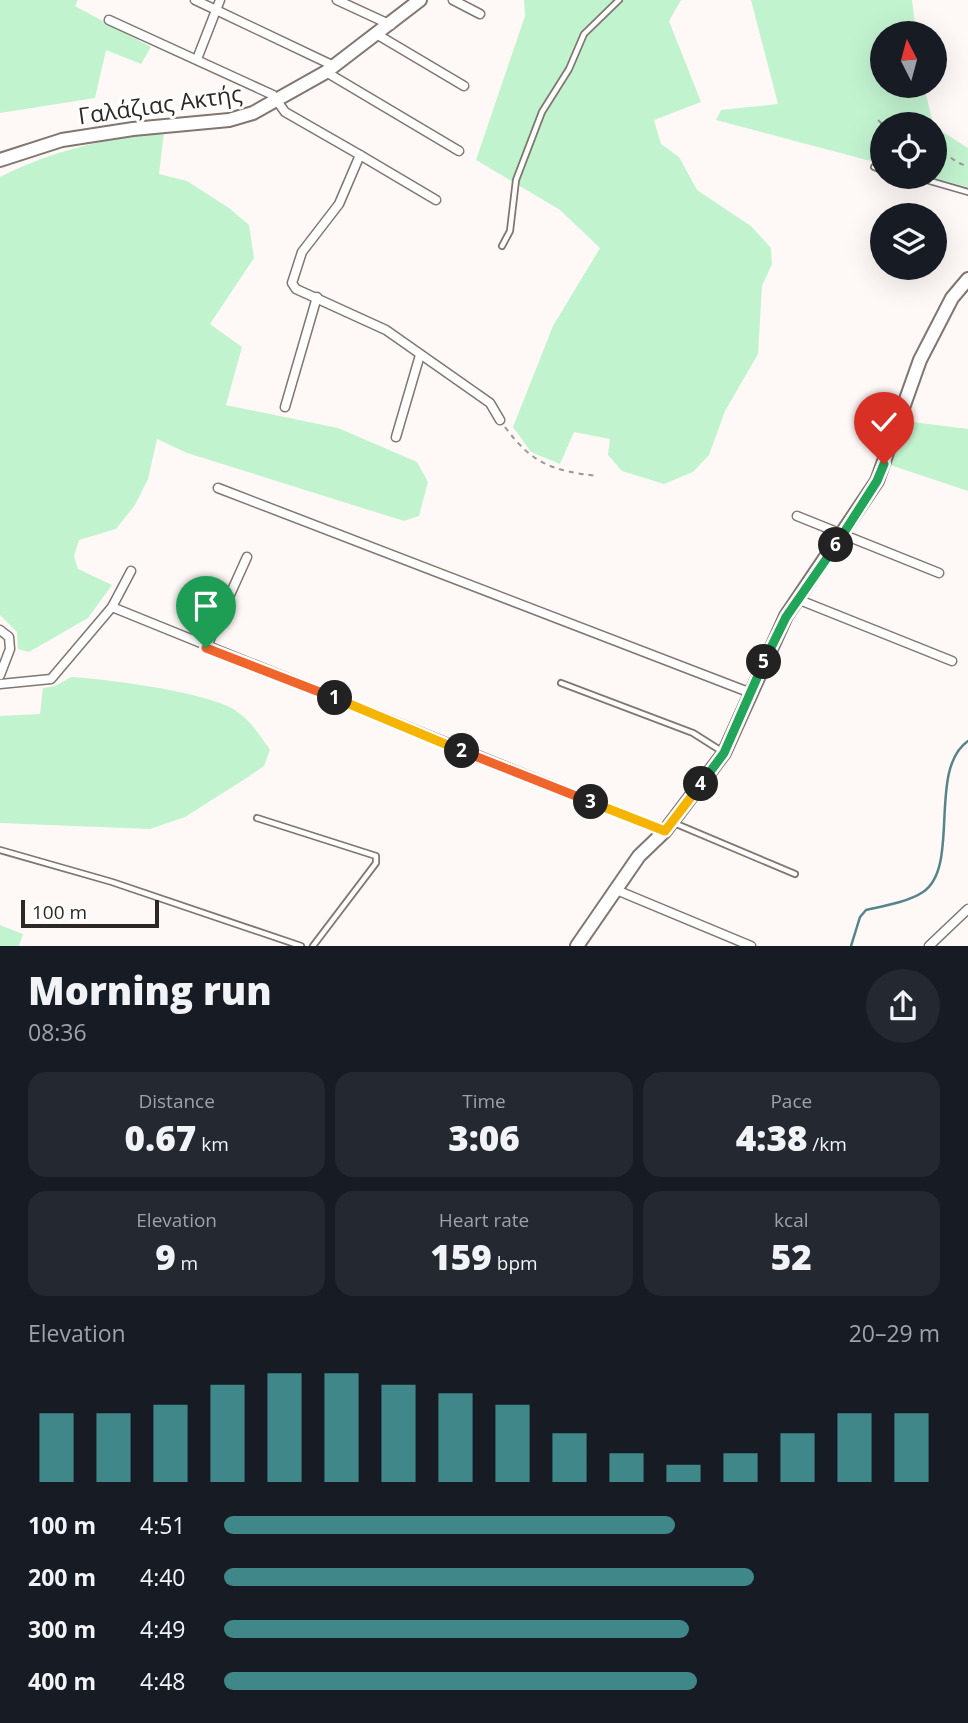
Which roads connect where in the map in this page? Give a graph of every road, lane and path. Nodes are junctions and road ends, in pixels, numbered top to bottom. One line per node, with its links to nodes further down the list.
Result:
1 (195, 0): 7 (street)
2 (220, 0): 7 (street)
3 (337, 0): 10 (street)
4 (420, 0): 10 (street, Γαλάζιας Ακτής)
5 (453, 0): 8 (street)
6 (619, 0): 24 (lane)
7 (216, 9): 12 (street); 13 (street)
8 (480, 14)
9 (109, 20): 12 (street)
10 (391, 25): 11 (street, Γαλάζιας Ακτής)
11 (378, 35): 13 (street, Γαλάζιας Ακτής); 14 (street)
12 (197, 59): 15 (street)
13 (330, 69): 15 (street, Γαλάζιας Ακτής); 16 (street)
14 (464, 86)
15 (277, 99): 17 (street); 19 (street, Γαλάζιας Ακτής)
16 (459, 152)
17 (360, 155): 23 (street); 26 (street)
18 (947, 157): 20 (path)
19 (0, 160)
20 (968, 166)
21 (947, 186): 22 (lane)
22 (968, 192)
23 (436, 200)
24 (502, 246)
25 (968, 279): 34 (street)
26 (317, 297): 27 (street); 28 (street)
27 (420, 355): 29 (street); 30 (street)
28 (285, 407)
29 (500, 420): 31 (path)
30 (396, 437)
31 (598, 476)
32 (218, 488): 46 (street)
33 (797, 516): 34 (street)
34 (844, 535): 37 (street); 38 (street)
35 (247, 557): 41 (street)
36 (131, 571): 39 (street)
37 (939, 573)
38 (797, 600): 42 (street); 46 (street)
39 (112, 607): 41 (street); 45 (street)
40 (0, 630): 43 (street)
41 (206, 648): 49 (street)
42 (952, 662)
43 (0, 676)
44 (561, 683): 47 (lane)
45 (0, 684)
46 (751, 693): 47 (street)
47 (724, 753): 49 (street)
48 (257, 818): 55 (lane)
49 (668, 826): 51 (lane); 52 (street)
50 (0, 850): 54 (lane)
51 (795, 874)
52 (614, 889): 56 (street); 57 (street)
53 (968, 909): 58 (street)
54 (301, 946)
55 (313, 946)
56 (577, 946)
57 (751, 946)
58 (929, 946)

